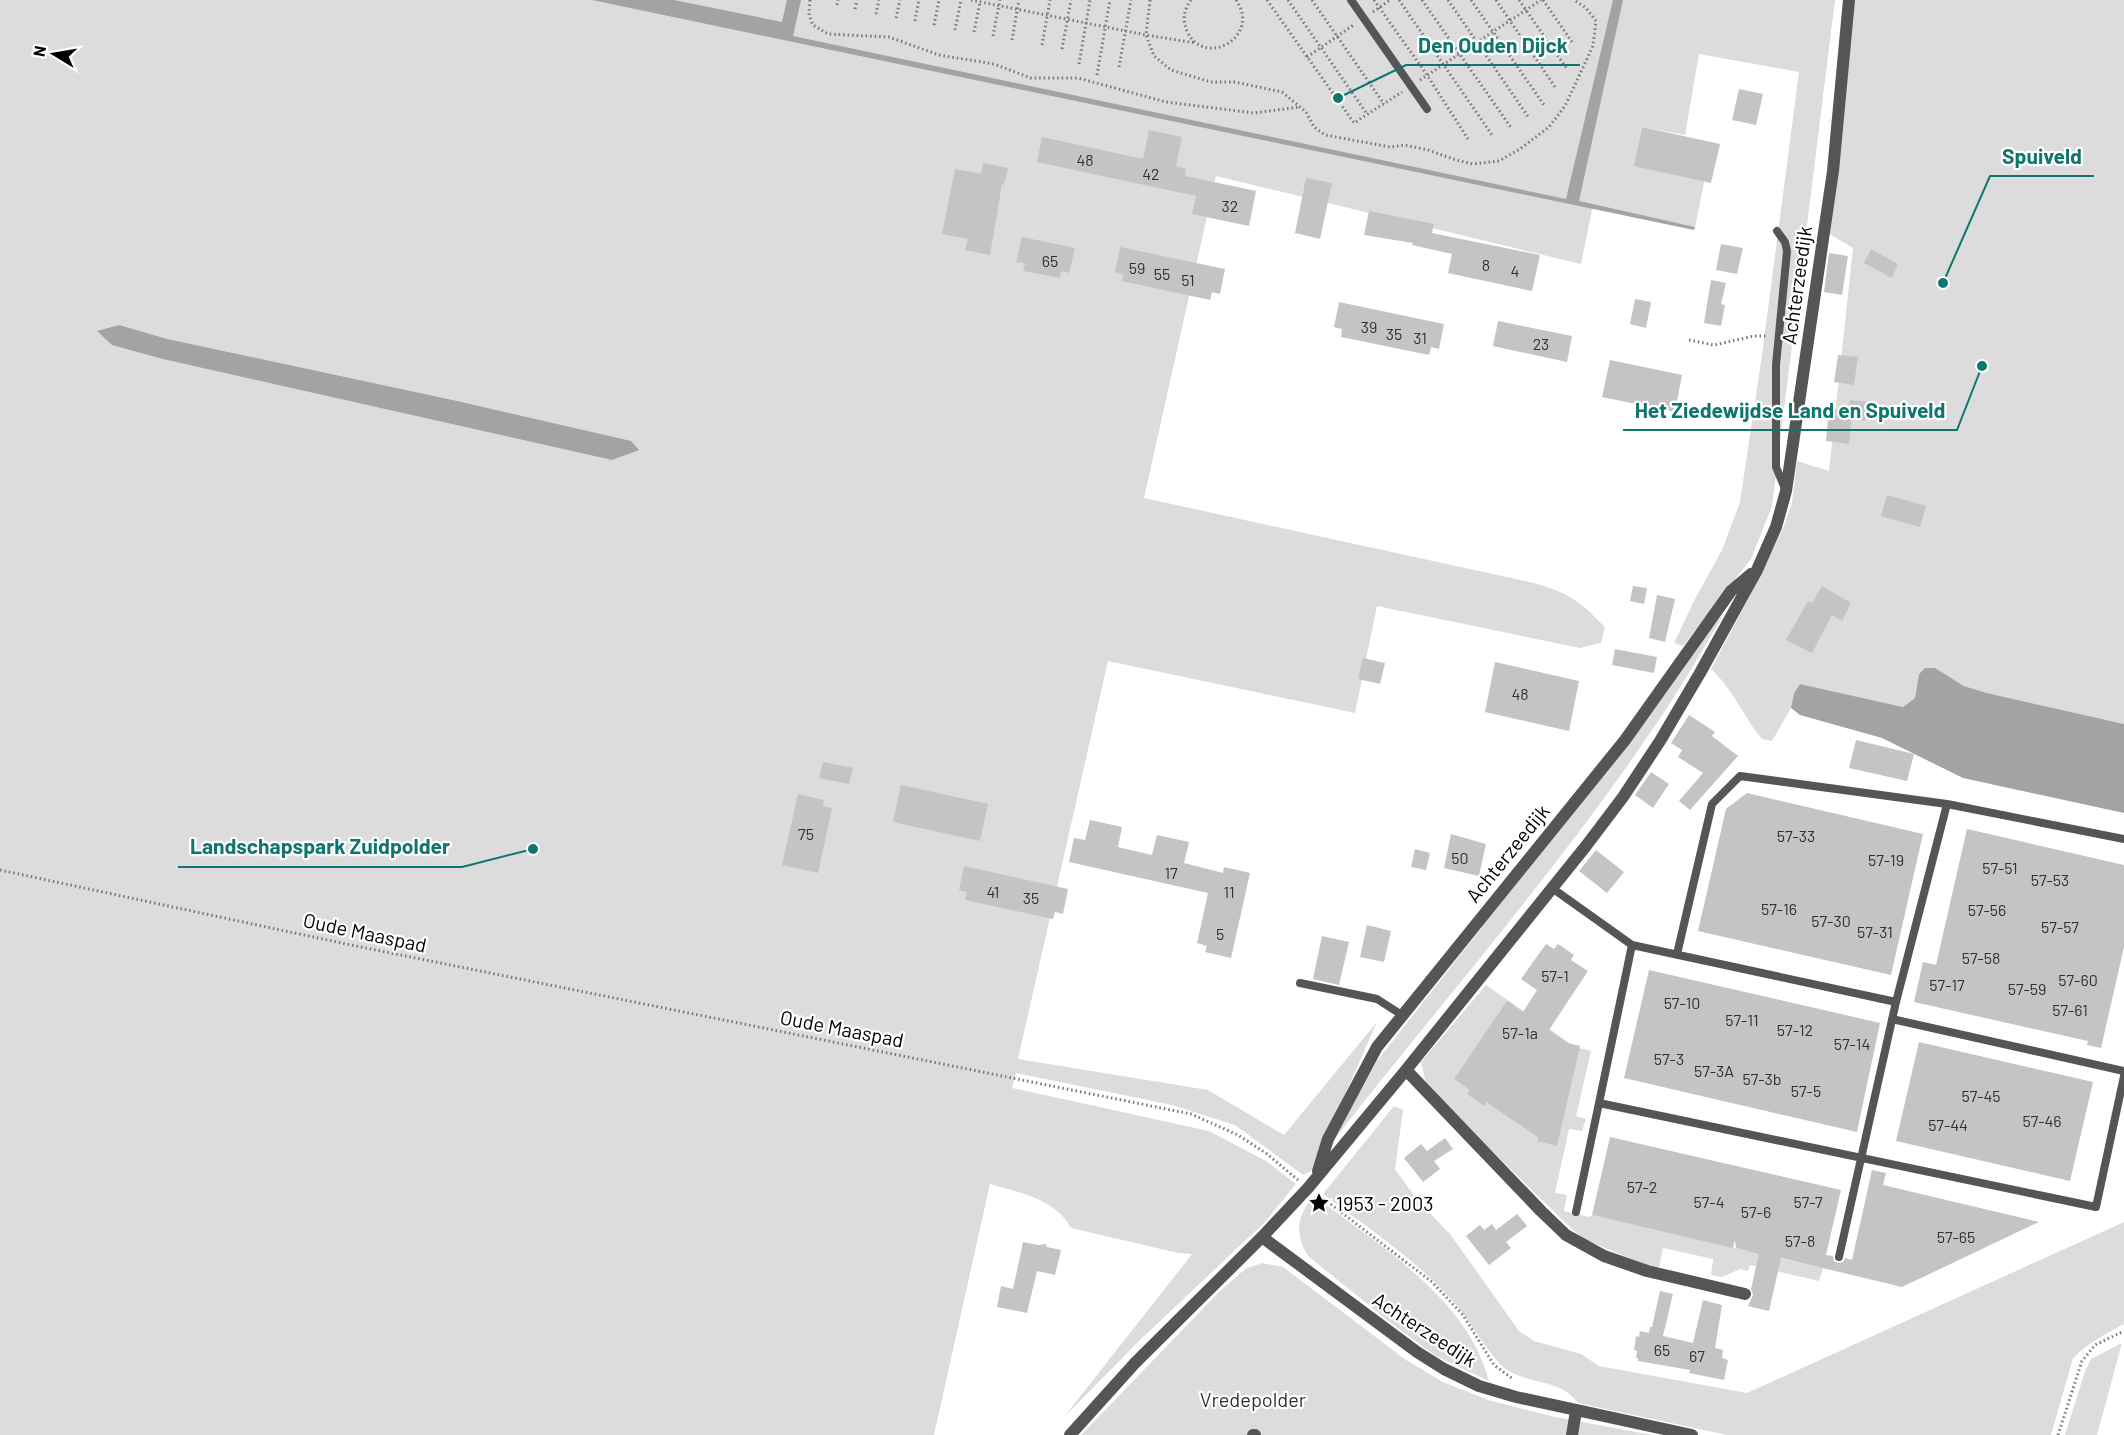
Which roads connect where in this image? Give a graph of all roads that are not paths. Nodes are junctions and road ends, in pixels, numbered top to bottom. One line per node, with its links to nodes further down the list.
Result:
1 (1351, 0): 3 (lane)
2 (1850, 0): 5 (street, Achterzeedijk)
3 (1427, 109)
4 (1777, 231): 5 (lane)
5 (1786, 491): 6 (street, Achterzeedijk)
6 (1757, 570): 9 (street, Achterzeedijk); 14 (street, Achterzeedijk)
7 (1947, 804): 8 (lane); 11 (lane); 13 (lane)
8 (2124, 839)
9 (1552, 888): 10 (lane); 16 (street, Achterzeedijk)
10 (1632, 945): 11 (lane); 19 (lane)
11 (1677, 954): 13 (lane)
12 (1300, 983): 14 (lane)
13 (1896, 1002): 15 (lane)
14 (1402, 1015): 21 (street, Achterzeedijk)
15 (1892, 1019): 17 (lane); 20 (lane)
16 (1406, 1070): 21 (street, Achterzeedijk); 25 (street)
17 (2124, 1071)
18 (2124, 1076): 20 (lane)
19 (1599, 1103): 20 (lane); 22 (lane)
20 (1861, 1158): 24 (lane)
21 (1312, 1183): 23 (street, Achterzeedijk)
22 (1576, 1212)
23 (1262, 1237): 26 (street, Achterzeedijk); 27 (street, Achterzeedijk)
24 (1839, 1257)
25 (1745, 1294)
26 (1576, 1411): 28 (street); 29 (street, Achterzeedijk)
27 (1070, 1435)
28 (1572, 1435)
29 (1692, 1435)

